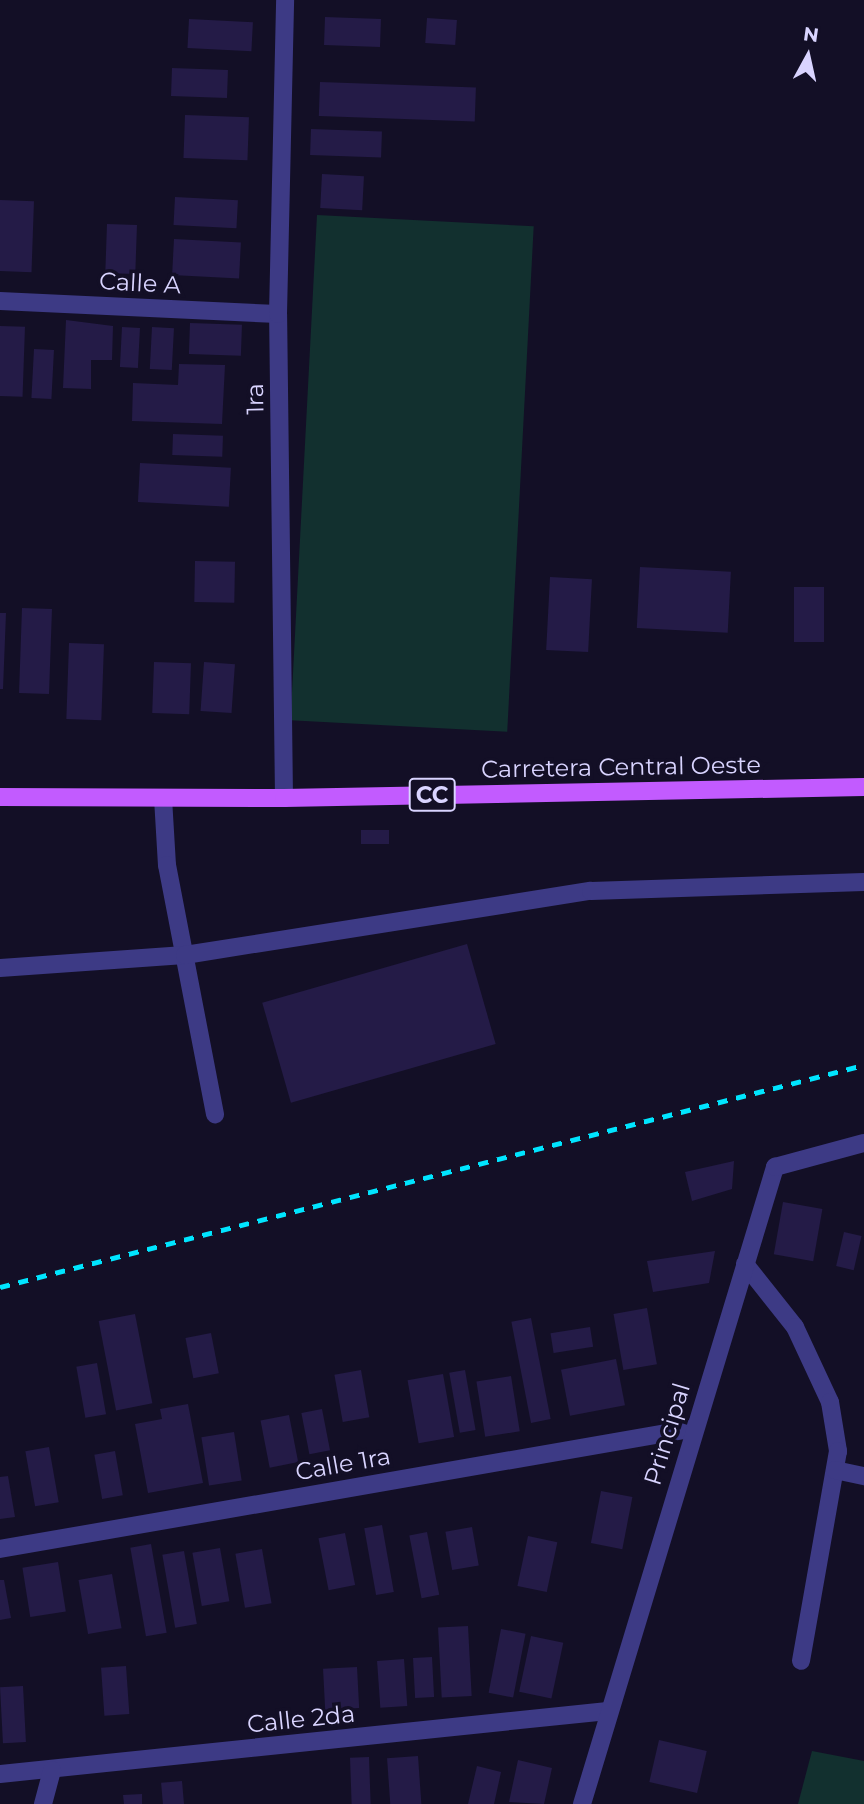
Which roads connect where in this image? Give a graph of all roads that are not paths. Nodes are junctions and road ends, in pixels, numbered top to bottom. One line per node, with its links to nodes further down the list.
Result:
1 (285, 0): 3 (street, 1ra)
2 (0, 301): 3 (street, Calle A)
3 (278, 314): 6 (street, 1ra)
4 (864, 787): 6 (main road, Carretera Central Oeste / CC)
5 (0, 797): 7 (main road, Carretera Central Oeste / CC)
6 (284, 798): 7 (main road, Carretera Central Oeste / CC)
7 (163, 799): 9 (street)
8 (864, 882): 9 (street)
9 (185, 955): 10 (street); 11 (street)
10 (0, 968)
11 (215, 1114)
12 (864, 1143): 13 (street, Principal)
13 (745, 1264): 14 (street, Principal); 15 (street)
14 (695, 1427): 17 (street, Calle 1ra); 19 (street, Principal)
15 (835, 1470): 16 (street); 18 (street)
16 (864, 1476)
17 (0, 1549)
18 (801, 1661)
19 (608, 1711): 20 (street, Calle 2da); 23 (street, Principal)
20 (52, 1770): 21 (street, Calle 2da); 22 (street)
21 (0, 1774)
22 (43, 1804)
23 (582, 1804)

